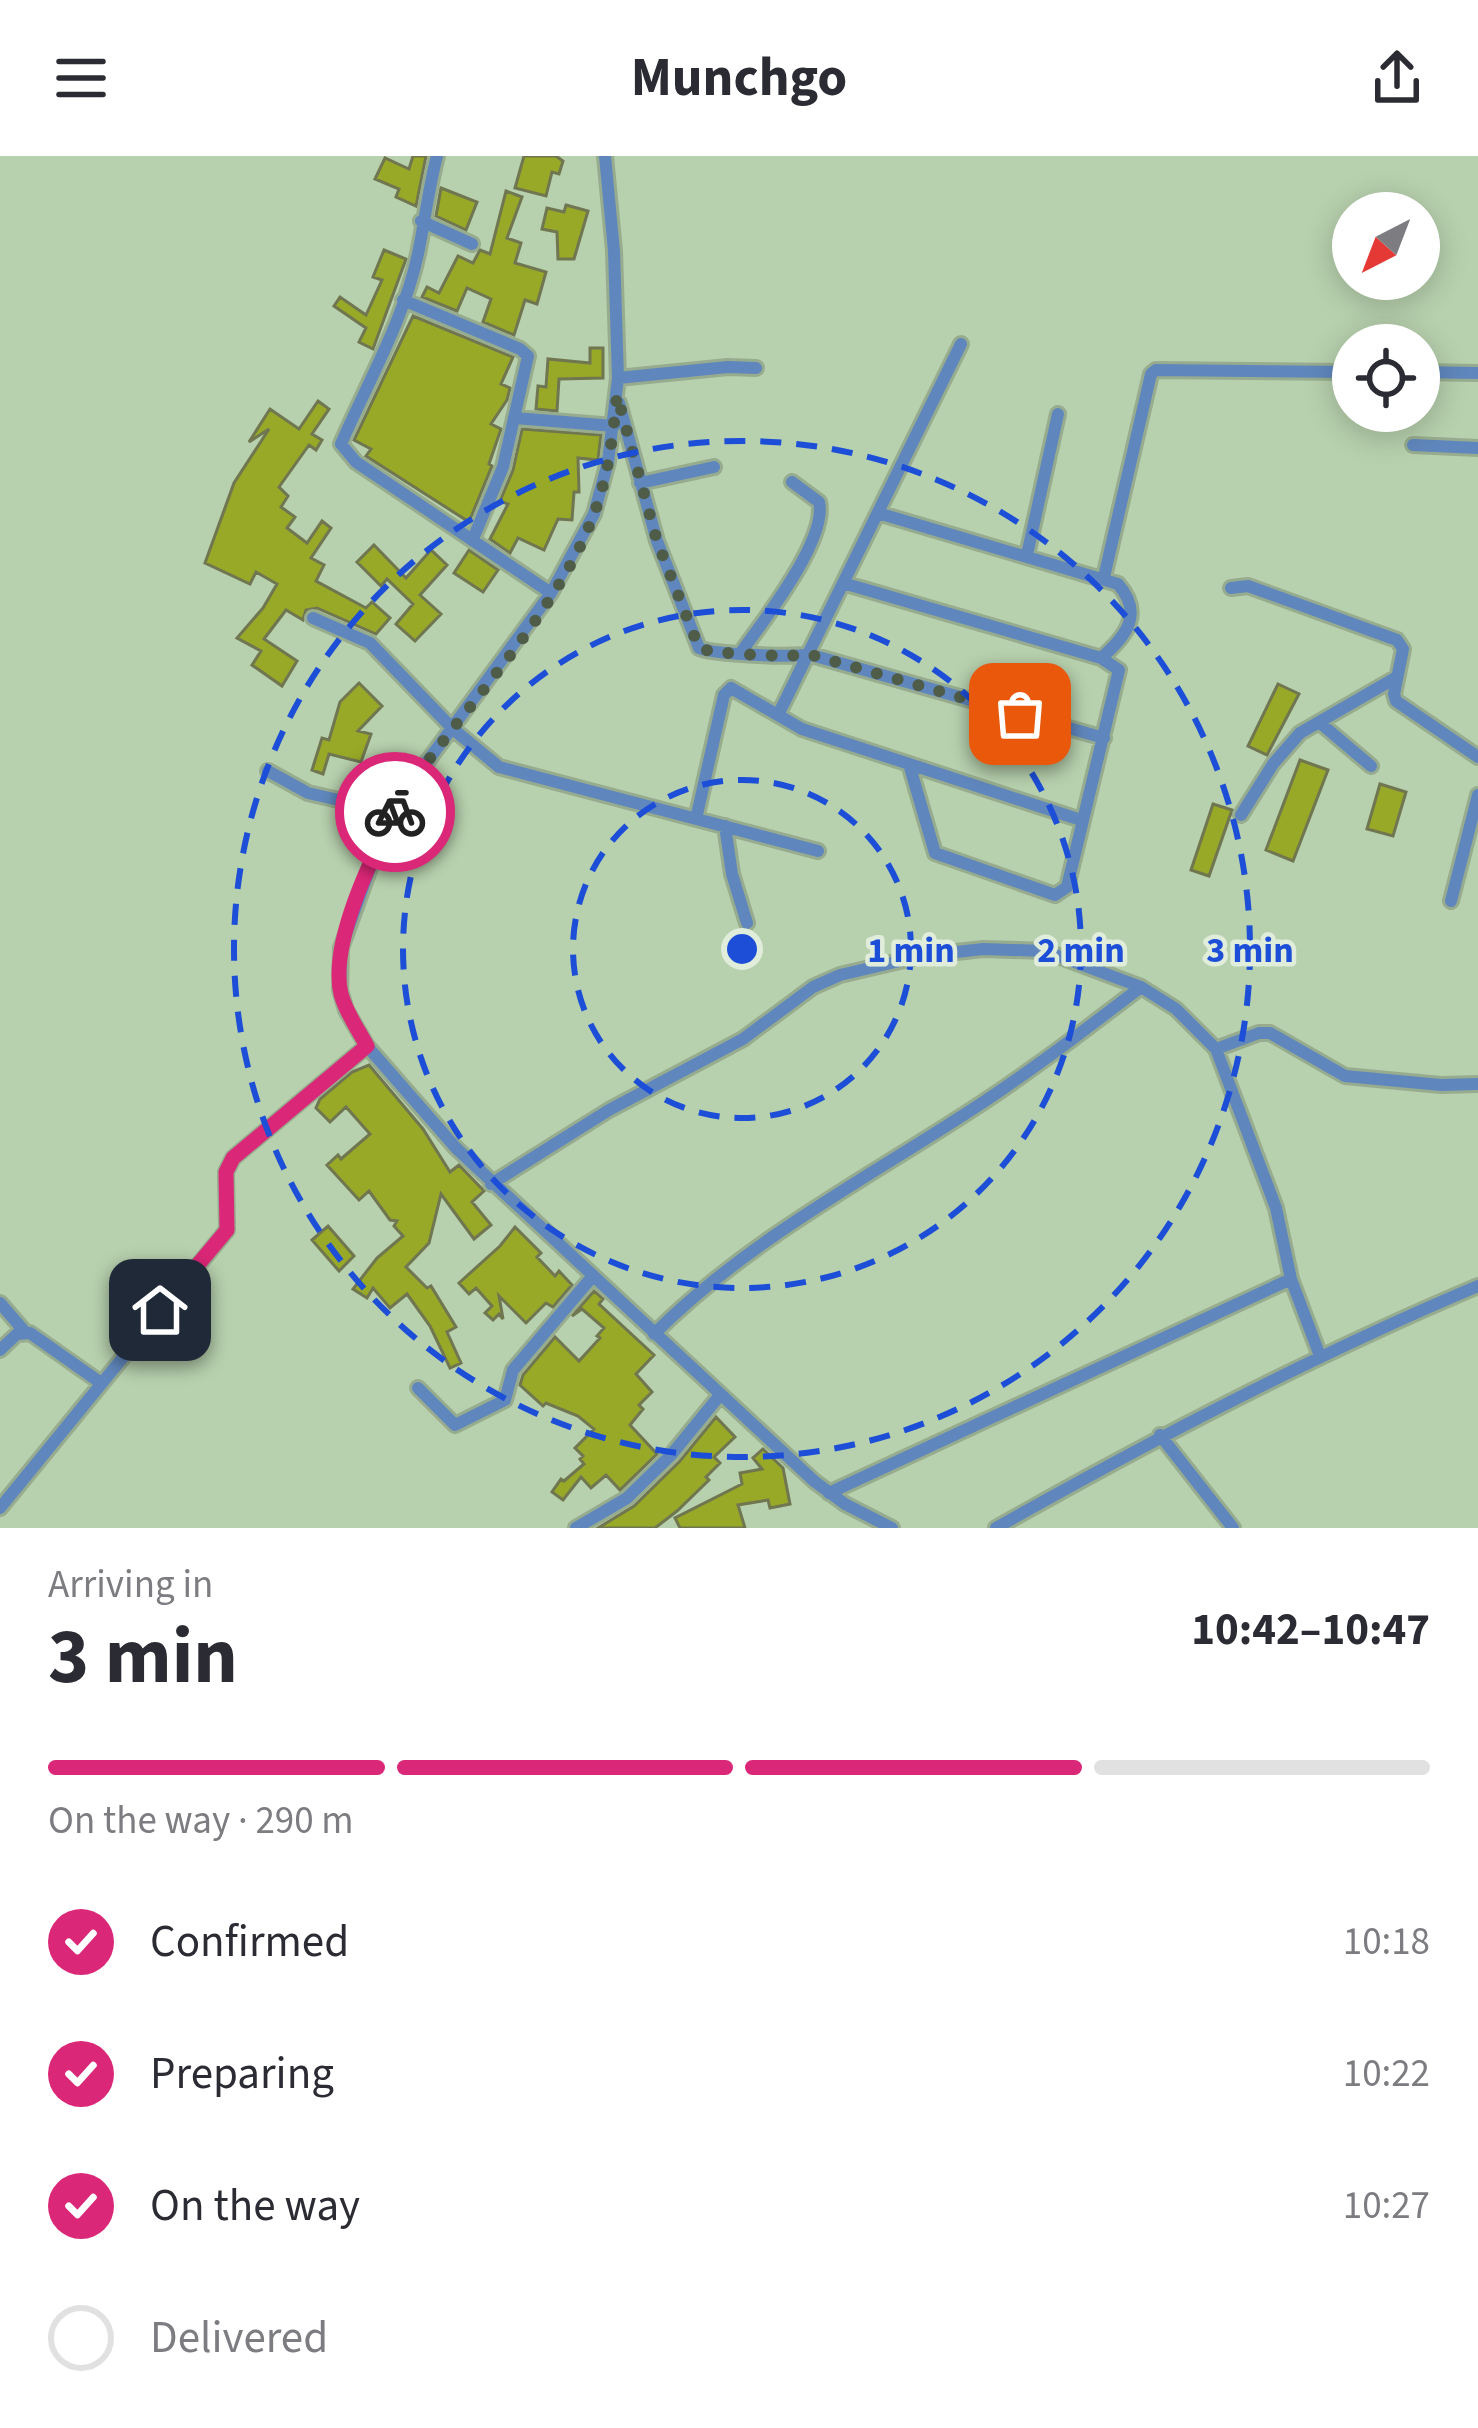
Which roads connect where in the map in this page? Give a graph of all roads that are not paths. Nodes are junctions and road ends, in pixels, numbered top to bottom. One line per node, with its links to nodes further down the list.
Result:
1 (437, 156): 3 (street)
2 (605, 156): 11 (street)
3 (421, 221): 4 (street); 5 (street)
4 (472, 244)
5 (403, 300): 14 (street); 22 (street)
6 (961, 344): 21 (street)
7 (756, 368): 11 (street)
8 (1332, 372): 24 (street)
9 (1440, 372): 10 (street)
10 (1478, 373)
11 (618, 378): 12 (street)
12 (617, 395): 15 (street); 20 (street)
13 (1058, 414): 23 (street)
14 (515, 418): 15 (street); 22 (street)
15 (614, 426): 27 (street)
16 (1412, 445): 17 (street)
17 (1478, 448)
18 (714, 467): 20 (street)
19 (792, 482): 29 (street)
20 (640, 483): 29 (street)
21 (878, 513): 23 (street); 25 (street)
22 (473, 538): 27 (street)
23 (1027, 555): 24 (street)
24 (1104, 577): 31 (street)
25 (843, 583): 30 (street); 31 (street)
26 (1231, 588): 32 (street)
27 (551, 593): 35 (street)
28 (313, 618): 35 (street)
29 (742, 651): 30 (street)
30 (808, 654): 33 (street); 36 (street)
31 (1101, 658): 36 (street)
32 (1397, 677): 34 (street); 37 (street)
33 (778, 715): 38 (street); 44 (street)
34 (1318, 722): 39 (street); 43 (street)
35 (453, 729): 42 (street); 44 (street)
36 (1104, 738): 45 (street)
37 (1478, 757)
38 (909, 764): 45 (street); 45 (street)
39 (1371, 766)
40 (268, 771): 42 (street)
41 (1478, 795): 48 (street)
42 (394, 813): 51 (street)
43 (1240, 815)
44 (697, 819): 46 (street)
45 (1081, 820)
46 (725, 826): 47 (street); 49 (street)
47 (818, 851)
48 (1450, 902)
49 (747, 922)
50 (1142, 987): 52 (street); 54 (street); 60 (street)
51 (367, 1046): 54 (street); 63 (street)
52 (1216, 1049): 53 (street); 56 (street)
53 (1478, 1084)
54 (491, 1184): 55 (street)
55 (592, 1277): 60 (street); 64 (street)
56 (1291, 1279): 62 (street); 67 (street)
57 (1478, 1286): 62 (street)
58 (0, 1303): 59 (street)
59 (25, 1332): 61 (street); 63 (street)
60 (654, 1334): 65 (street)
61 (0, 1350)
62 (1320, 1356): 66 (street)
63 (101, 1383): 68 (street)
64 (418, 1388)
65 (720, 1395): 67 (street); 69 (street)
66 (1160, 1435): 71 (street); 72 (street)
67 (829, 1493): 70 (street)
68 (0, 1508)
69 (576, 1528)
70 (892, 1528)
71 (997, 1528)
72 (1233, 1528)

